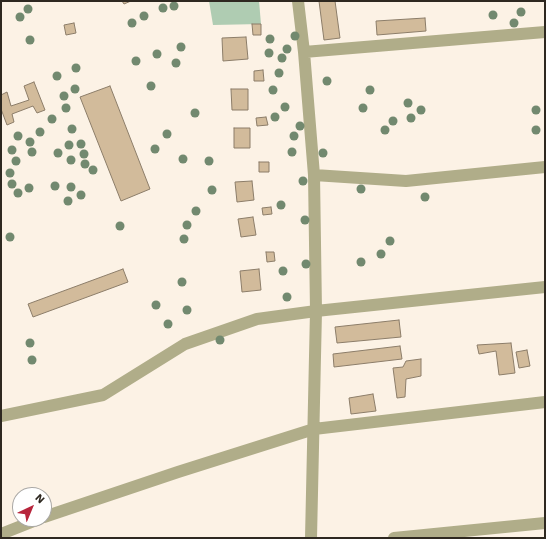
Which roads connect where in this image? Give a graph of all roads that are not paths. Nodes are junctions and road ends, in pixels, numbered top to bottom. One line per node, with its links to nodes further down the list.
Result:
1 (298, 1): 3 (street)
2 (545, 32): 3 (street)
3 (304, 52): 5 (street)
4 (545, 167): 5 (street)
5 (314, 175): 7 (street)
6 (545, 287): 7 (street)
7 (316, 311): 9 (street); 10 (street)
8 (545, 402): 10 (street)
9 (1, 416)
10 (314, 429): 11 (street); 15 (street)
11 (52, 514)
12 (545, 523): 16 (street)
13 (19, 527): 14 (street)
14 (1, 534)
15 (311, 538)
16 (394, 538)

